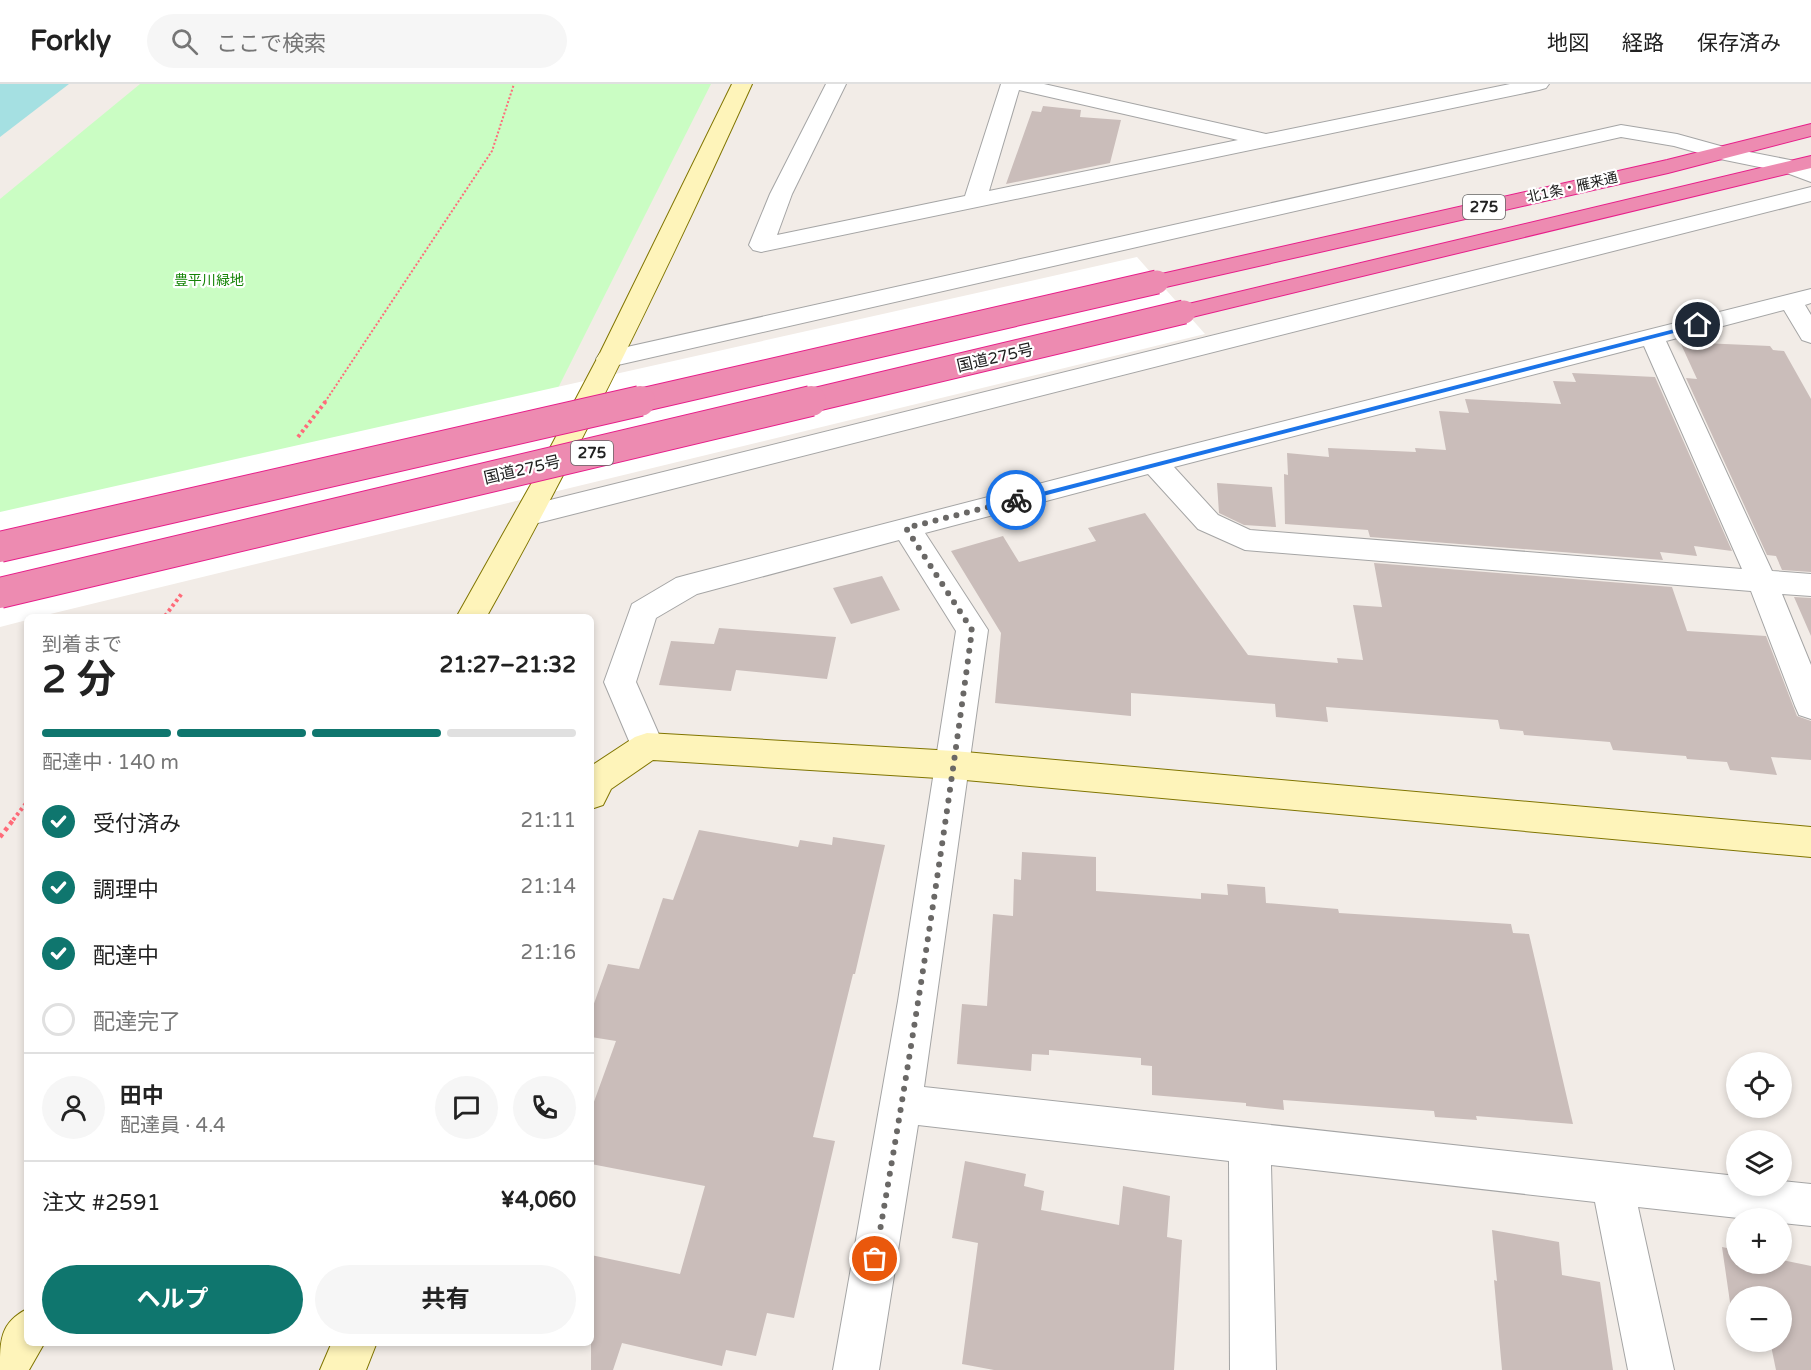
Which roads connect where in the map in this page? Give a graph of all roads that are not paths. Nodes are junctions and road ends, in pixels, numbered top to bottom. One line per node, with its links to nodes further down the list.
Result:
1 (742, 84): 18 (street)
2 (837, 84): 13 (street)
3 (1011, 84): 13 (street)
4 (1017, 84): 9 (street)
5 (1472, 84): 7 (street)
6 (1539, 84): 7 (street)
7 (1506, 91): 9 (street)
8 (1811, 130): 10 (highway, 北1条・雁来通 / 275)
9 (1268, 140): 13 (street)
10 (1720, 153): 11 (street); 18 (street); 22 (highway, 北1条・雁来通 / 275, bridge)
11 (1804, 168): 15 (highway, 北1条・雁来通 / 275)
12 (1811, 194): 20 (street)
13 (975, 201)
14 (1801, 299): 16 (street); 17 (street)
15 (1184, 312): 25 (highway, 国道275号 / 275, bridge)
16 (1811, 335)
17 (1652, 337): 19 (street); 23 (street)
18 (609, 359): 20 (street)
19 (1154, 463): 21 (street); 23 (street)
20 (530, 515): 26 (street)
21 (906, 528): 28 (street); 29 (street)
22 (0, 547)
23 (1762, 581): 24 (street); 27 (street)
24 (1811, 585)
25 (0, 593)
26 (473, 614)
27 (1811, 706)
28 (646, 746): 29 (street); 30 (street)
29 (954, 765): 31 (street); 32 (street)
30 (594, 788)
31 (1811, 842)
32 (903, 1104): 33 (street); 40 (street)
33 (1250, 1142): 34 (street); 41 (street)
34 (1612, 1182): 35 (street); 42 (street)
35 (1811, 1204)
36 (24, 1337): 38 (street)
37 (353, 1346): 39 (street)
38 (3, 1370)
39 (343, 1370)
40 (856, 1370)
41 (1253, 1370)
42 (1651, 1370)

